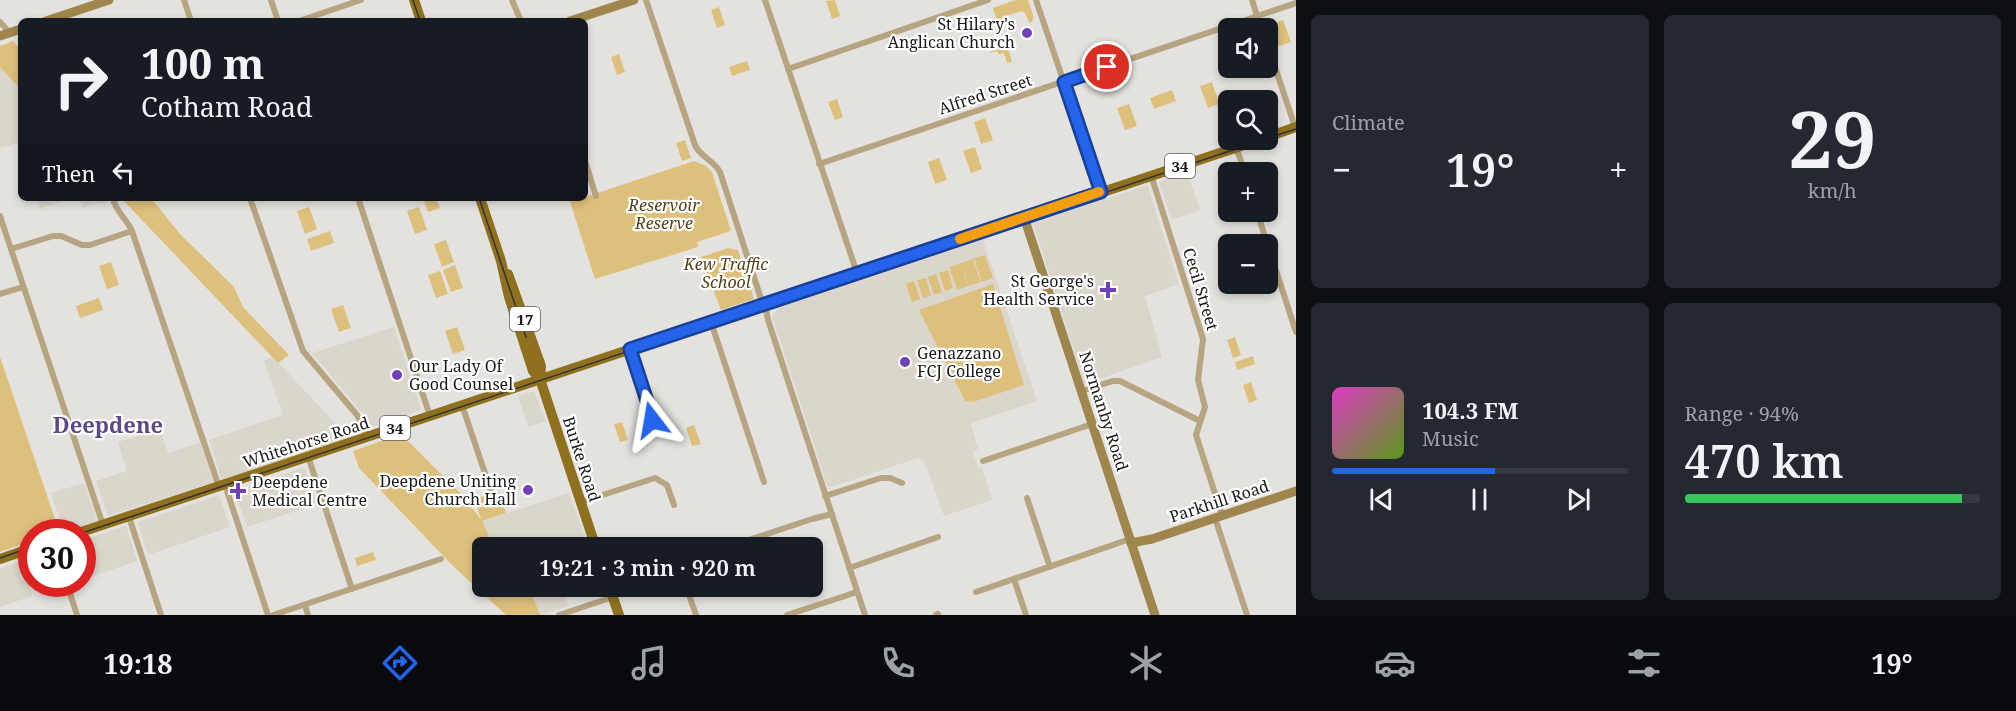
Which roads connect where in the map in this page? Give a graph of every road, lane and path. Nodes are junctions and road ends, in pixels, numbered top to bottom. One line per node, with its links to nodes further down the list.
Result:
1 (109, 0): 16 (street)
2 (184, 0): 17 (street)
3 (271, 0): 18 (street)
4 (361, 0): 19 (street)
5 (414, 0): 20 (main road)
6 (512, 0): 21 (street)
7 (634, 0): 14 (street)
8 (646, 0): 48 (street)
9 (765, 0): 25 (street)
10 (988, 0): 25 (street)
11 (1036, 0): 27 (street)
12 (1252, 0): 15 (street)
13 (1296, 3): 15 (street, Alfred Street)
14 (608, 5): 22 (street)
15 (1257, 16): 27 (street, Alfred Street)
16 (64, 18)
17 (190, 18)
18 (277, 18)
19 (308, 18)
20 (420, 18)
21 (519, 18)
22 (577, 18)
23 (0, 22): 24 (street)
24 (5, 35)
25 (788, 69): 31 (street)
26 (1278, 75): 28 (street)
27 (1064, 82): 31 (street, Alfred Street); 34 (street)
28 (1296, 127): 29 (main road)
29 (1278, 133)
30 (1227, 150): 33 (main road, 34)
31 (819, 164): 45 (street)
32 (588, 170): 35 (street)
33 (1151, 175): 34 (main road, 34); 57 (street, Cecil Street)
34 (1101, 192): 41 (main road, 34)
35 (597, 196)
36 (114, 201): 43 (street)
37 (251, 201): 59 (street)
38 (359, 201): 56 (street)
39 (481, 201): 52 (main road, Burke Road / 17)
40 (0, 216): 44 (street)
41 (1024, 217): 45 (main road, 34); 53 (street, Normanby Road)
42 (1260, 222): 50 (street)
43 (132, 231): 44 (street); 64 (street)
44 (11, 249): 46 (street)
45 (857, 273): 48 (main road, 34)
46 (23, 287): 47 (street); 74 (street)
47 (0, 294)
48 (762, 305): 49 (main road, 34); 67 (street)
49 (711, 322): 51 (main road, 34); 62 (street)
50 (1296, 332)
51 (630, 349): 52 (main road, 34); 55 (street)
52 (540, 379): 54 (main road, Whitehorse Road / 34); 69 (main road, Burke Road / 17)
53 (1082, 392): 57 (street); 58 (street, Normanby Road)
54 (462, 405): 56 (main road, Whitehorse Road / 34); 66 (street)
55 (650, 410)
56 (430, 416): 59 (main road, Whitehorse Road / 34)
57 (1200, 421): 73 (street, Cecil Street)
58 (1092, 424): 61 (street); 79 (street, Normanby Road)
59 (368, 437): 60 (main road, Whitehorse Road / 34)
60 (308, 456): 64 (main road, Whitehorse Road / 34); 86 (street)
61 (983, 461)
62 (764, 482)
63 (902, 483): 67 (street)
64 (222, 486): 72 (main road, Whitehorse Road / 34); 96 (street)
65 (1296, 491): 73 (street, Parkhill Road)
66 (491, 492)
67 (825, 496): 71 (street)
68 (1027, 498): 83 (street)
69 (581, 502): 70 (street); 76 (main road, Burke Road / 17)
70 (674, 505)
71 (831, 512): 77 (street); 84 (street)
72 (129, 517): 74 (main road, Whitehorse Road / 34); 95 (street)
73 (1219, 517): 79 (street, Parkhill Road); 106 (street, Cecil Street)
74 (104, 525): 75 (main road, Whitehorse Road / 34)
75 (96, 527)
76 (592, 537)
77 (758, 537)
78 (938, 537): 84 (street)
79 (1132, 544): 83 (street); 105 (street, Normanby Road)
80 (18, 553): 81 (main road)
81 (0, 559)
82 (441, 559): 86 (street)
83 (1050, 567): 85 (street)
84 (849, 568): 87 (street)
85 (1014, 579): 88 (street); 104 (street)
86 (352, 589): 93 (street)
87 (857, 592): 102 (street); 103 (street)
88 (976, 592)
89 (71, 597): 94 (street)
90 (596, 597): 99 (street)
91 (613, 597): 100 (main road)
92 (690, 597): 101 (street)
93 (305, 605): 97 (street); 98 (street)
94 (77, 615)
95 (161, 615)
96 (268, 615)
97 (273, 615)
98 (308, 615)
99 (558, 615)
100 (619, 615)
101 (696, 615)
102 (789, 615)
103 (864, 615)
104 (1026, 615)
105 (1155, 615)
106 (1247, 615)

